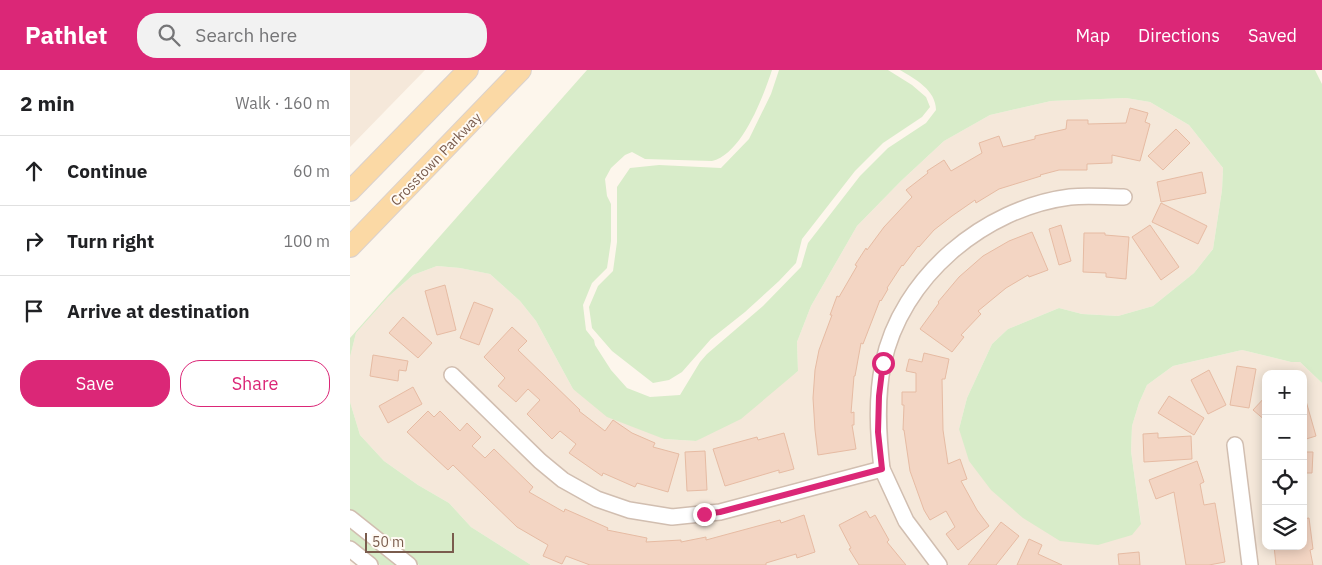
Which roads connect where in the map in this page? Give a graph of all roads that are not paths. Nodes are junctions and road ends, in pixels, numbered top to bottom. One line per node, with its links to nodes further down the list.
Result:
1 (468, 70): 3 (main road)
2 (521, 70): 5 (main road, Crosstown Parkway)
3 (350, 191)
4 (1124, 197): 8 (street)
5 (350, 247)
6 (452, 375): 8 (street)
7 (1235, 445): 14 (street)
8 (882, 469): 13 (street)
9 (350, 518): 12 (street)
10 (350, 550): 11 (street)
11 (370, 565)
12 (409, 565)
13 (939, 565)
14 (1250, 565)

